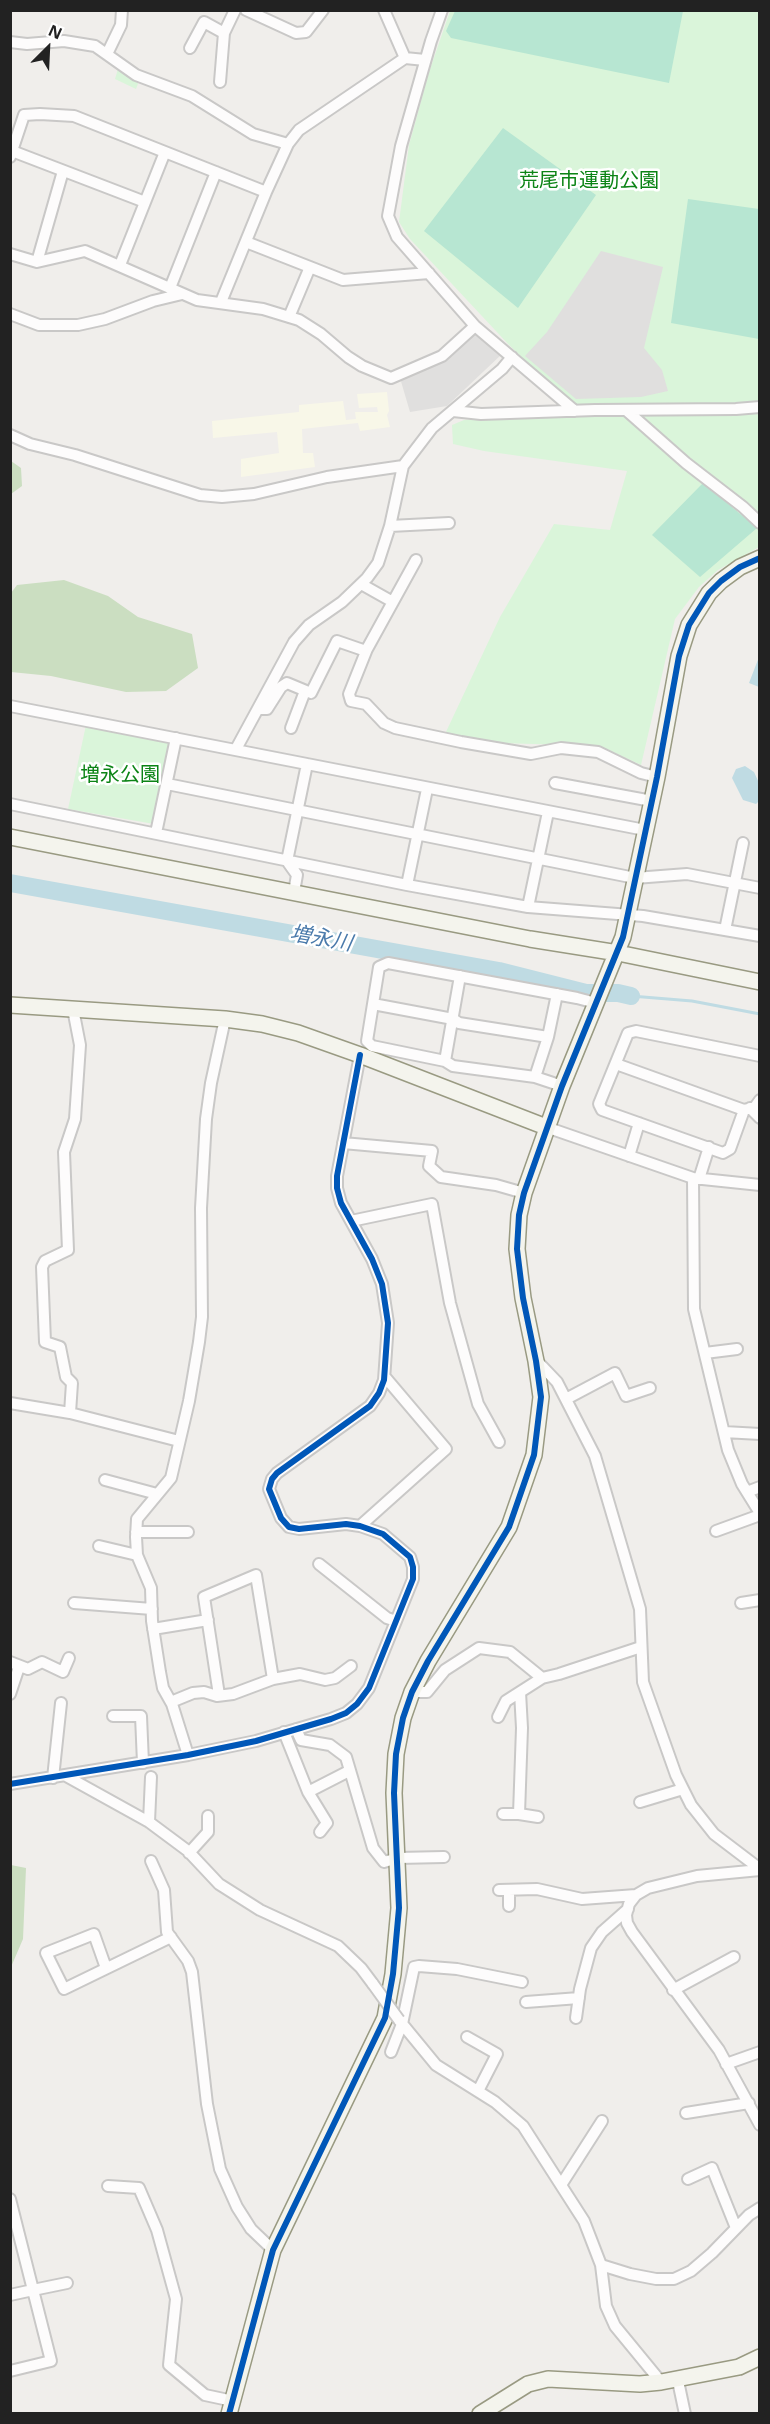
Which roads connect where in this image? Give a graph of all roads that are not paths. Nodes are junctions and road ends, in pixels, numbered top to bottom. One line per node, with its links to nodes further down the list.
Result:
1 (122, 10): 10 (street)
2 (235, 10): 7 (street)
3 (246, 10): 4 (street)
4 (322, 10)
5 (384, 10): 11 (street)
6 (442, 10): 12 (street)
7 (224, 33): 9 (street); 13 (street)
8 (10, 42): 10 (street)
9 (189, 48)
10 (107, 54): 14 (street)
11 (405, 58): 12 (street); 14 (street)
12 (425, 60): 26 (street)
13 (220, 82)
14 (288, 144): 19 (street)
15 (165, 152): 16 (street); 18 (street); 20 (street)
16 (11, 154): 17 (street)
17 (63, 171): 20 (street); 23 (street)
18 (216, 172): 19 (street); 27 (street)
19 (266, 192): 21 (street)
20 (145, 202): 24 (street)
21 (246, 242): 25 (street); 29 (street)
22 (10, 254): 23 (street)
23 (37, 262): 24 (street)
24 (120, 265): 27 (street)
25 (310, 267): 26 (street); 31 (street)
26 (429, 273): 32 (street)
27 (170, 288): 28 (street)
28 (182, 294): 29 (street); 30 (street)
29 (221, 302): 31 (street)
30 (10, 314)
31 (289, 317): 32 (street)
32 (475, 326): 33 (street)
33 (512, 357): 36 (street); 37 (street)
34 (759, 406): 35 (street)
35 (626, 410): 37 (street); 41 (street)
36 (453, 411): 37 (street); 39 (street)
37 (575, 411)
38 (10, 435): 39 (street)
39 (403, 466): 42 (street)
40 (449, 523): 42 (street)
41 (759, 523)
42 (390, 526): 45 (street)
43 (759, 558): 55 (street)
44 (416, 560): 46 (street)
45 (361, 584): 46 (street); 50 (street)
46 (393, 602): 47 (street)
47 (366, 651): 48 (street); 55 (street)
48 (305, 691): 50 (street); 51 (street)
49 (10, 706): 52 (street)
50 (258, 708): 53 (street)
51 (291, 728)
52 (176, 738): 53 (street); 57 (street)
53 (236, 749): 54 (street)
54 (307, 764): 58 (street); 61 (street)
55 (657, 777): 59 (street)
56 (555, 783): 59 (street)
57 (167, 784): 61 (street); 64 (street)
58 (427, 789): 62 (street); 65 (street)
59 (652, 801): 63 (street)
60 (10, 804): 64 (street)
61 (299, 811): 65 (street); 69 (street)
62 (548, 812): 63 (street); 68 (street)
63 (645, 830): 70 (street)
64 (156, 833): 69 (street)
65 (417, 834): 68 (street); 72 (street)
66 (10, 837): 74 (street)
67 (743, 843): 71 (street)
68 (537, 859): 70 (street); 75 (street)
69 (287, 861): 72 (street); 74 (street)
70 (635, 878): 71 (street); 76 (street)
71 (735, 883): 73 (street); 77 (street)
72 (407, 885): 75 (street)
73 (759, 888)
74 (294, 892): 79 (street)
75 (528, 907): 76 (street)
76 (627, 915): 77 (street); 79 (street)
77 (725, 930): 78 (street)
78 (759, 936)
79 (618, 953): 81 (street); 83 (street)
80 (460, 976): 82 (street); 84 (street); 88 (street)
81 (759, 982)
82 (557, 994): 83 (street); 89 (street)
83 (596, 1003): 95 (street)
84 (373, 1004): 88 (street); 92 (street)
85 (10, 1005): 86 (street)
86 (73, 1009): 87 (street); 115 (street)
87 (225, 1019): 90 (street); 118 (street)
88 (453, 1019): 89 (street); 92 (street)
89 (549, 1037): 94 (street)
90 (360, 1055): 100 (street); 101 (street)
91 (759, 1056): 93 (street)
92 (446, 1061): 94 (street)
93 (616, 1064): 97 (street); 99 (street)
94 (536, 1077): 95 (street)
95 (562, 1086): 100 (street)
96 (759, 1100): 97 (street)
97 (747, 1109): 98 (street); 102 (street)
98 (759, 1118)
99 (639, 1123): 102 (street); 103 (street)
100 (546, 1127): 103 (street); 106 (street)
101 (343, 1143): 106 (street); 107 (street)
102 (709, 1147): 104 (street)
103 (628, 1156): 104 (street)
104 (696, 1178): 105 (street); 109 (street)
105 (759, 1185)
106 (524, 1193): 110 (street)
107 (351, 1221): 111 (street); 119 (street)
108 (736, 1349): 109 (street)
109 (705, 1353): 116 (street)
110 (536, 1361): 113 (street); 145 (street)
111 (385, 1377): 125 (street); 125 (street)
112 (650, 1388): 113 (street)
113 (566, 1399): 139 (street)
114 (10, 1403): 115 (street)
115 (70, 1413): 118 (street)
116 (724, 1432): 117 (street); 122 (street)
117 (759, 1434)
118 (179, 1441): 123 (street)
119 (500, 1442)
120 (105, 1480): 123 (street)
121 (759, 1487): 122 (street)
122 (747, 1492): 124 (street)
123 (157, 1494): 127 (street)
124 (759, 1514): 126 (street)
125 (360, 1526): 137 (street)
126 (716, 1531)
127 (136, 1532): 128 (street); 130 (street)
128 (188, 1532)
129 (99, 1546): 130 (street)
130 (137, 1555): 135 (street)
131 (320, 1564): 137 (street)
132 (759, 1600): 134 (street)
133 (74, 1603): 135 (street)
134 (741, 1603)
135 (152, 1609): 138 (street)
136 (208, 1620): 138 (street); 144 (street); 148 (street)
137 (396, 1621): 153 (street)
138 (153, 1629): 149 (street)
139 (641, 1647): 143 (street); 162 (street)
140 (69, 1658): 141 (street)
141 (14, 1665): 147 (street)
142 (351, 1666): 144 (street)
143 (542, 1678): 145 (street); 146 (street)
144 (273, 1679): 148 (street)
145 (412, 1692): 173 (street)
146 (520, 1692): 152 (street); 166 (street)
147 (10, 1694)
148 (219, 1695): 149 (street)
149 (171, 1702): 155 (street)
150 (61, 1703): 160 (street)
151 (113, 1716): 156 (street)
152 (498, 1717)
153 (296, 1729): 154 (street); 157 (street)
154 (284, 1732): 155 (street); 163 (street)
155 (188, 1755): 156 (street)
156 (143, 1763): 158 (street)
157 (350, 1772): 163 (street); 173 (street)
158 (66, 1776): 160 (street); 169 (street)
159 (151, 1777): 169 (street)
160 (53, 1778): 161 (street)
161 (10, 1785)
162 (683, 1789): 164 (street); 175 (street)
163 (308, 1792): 170 (street)
164 (640, 1802)
165 (503, 1814): 166 (street)
166 (519, 1814): 168 (street)
167 (208, 1816): 171 (street)
168 (538, 1817)
169 (149, 1822): 171 (street)
170 (320, 1832)
171 (189, 1853): 187 (street, bridge)
172 (444, 1857): 173 (street)
173 (398, 1858): 203 (street)
174 (151, 1861): 179 (street)
175 (759, 1869): 176 (street)
176 (636, 1895): 177 (street); 178 (street)
177 (509, 1906)
178 (628, 1909): 183 (street); 184 (street)
179 (171, 1937): 181 (street); 203 (street)
180 (734, 1957): 183 (street)
181 (106, 1968): 181 (street)
182 (522, 1982): 187 (street)
183 (673, 1990): 191 (street)
184 (579, 1998): 185 (street); 186 (street)
185 (526, 2002)
186 (576, 2018)
187 (401, 2022): 189 (street); 192 (street)
188 (466, 2037): 192 (street)
189 (391, 2052)
190 (759, 2052): 191 (street)
191 (726, 2064): 193 (street)
192 (478, 2091): 198 (street)
193 (749, 2103): 194 (street); 196 (street)
194 (686, 2113)
195 (602, 2121): 198 (street)
196 (759, 2125)
197 (688, 2179): 202 (street)
198 (561, 2185): 204 (street)
199 (108, 2186): 212 (street)
200 (10, 2199): 206 (street)
201 (759, 2208): 202 (street)
202 (736, 2228): 204 (street)
203 (273, 2250): 212 (street)
204 (601, 2265): 211 (street)
205 (66, 2283): 206 (street)
206 (33, 2290): 207 (street); 209 (street)
207 (10, 2295)
208 (759, 2357): 210 (street)
209 (10, 2371)
210 (678, 2380): 211 (street); 214 (street)
211 (661, 2382): 213 (street)
212 (231, 2407)
213 (480, 2414)
214 (685, 2414)

